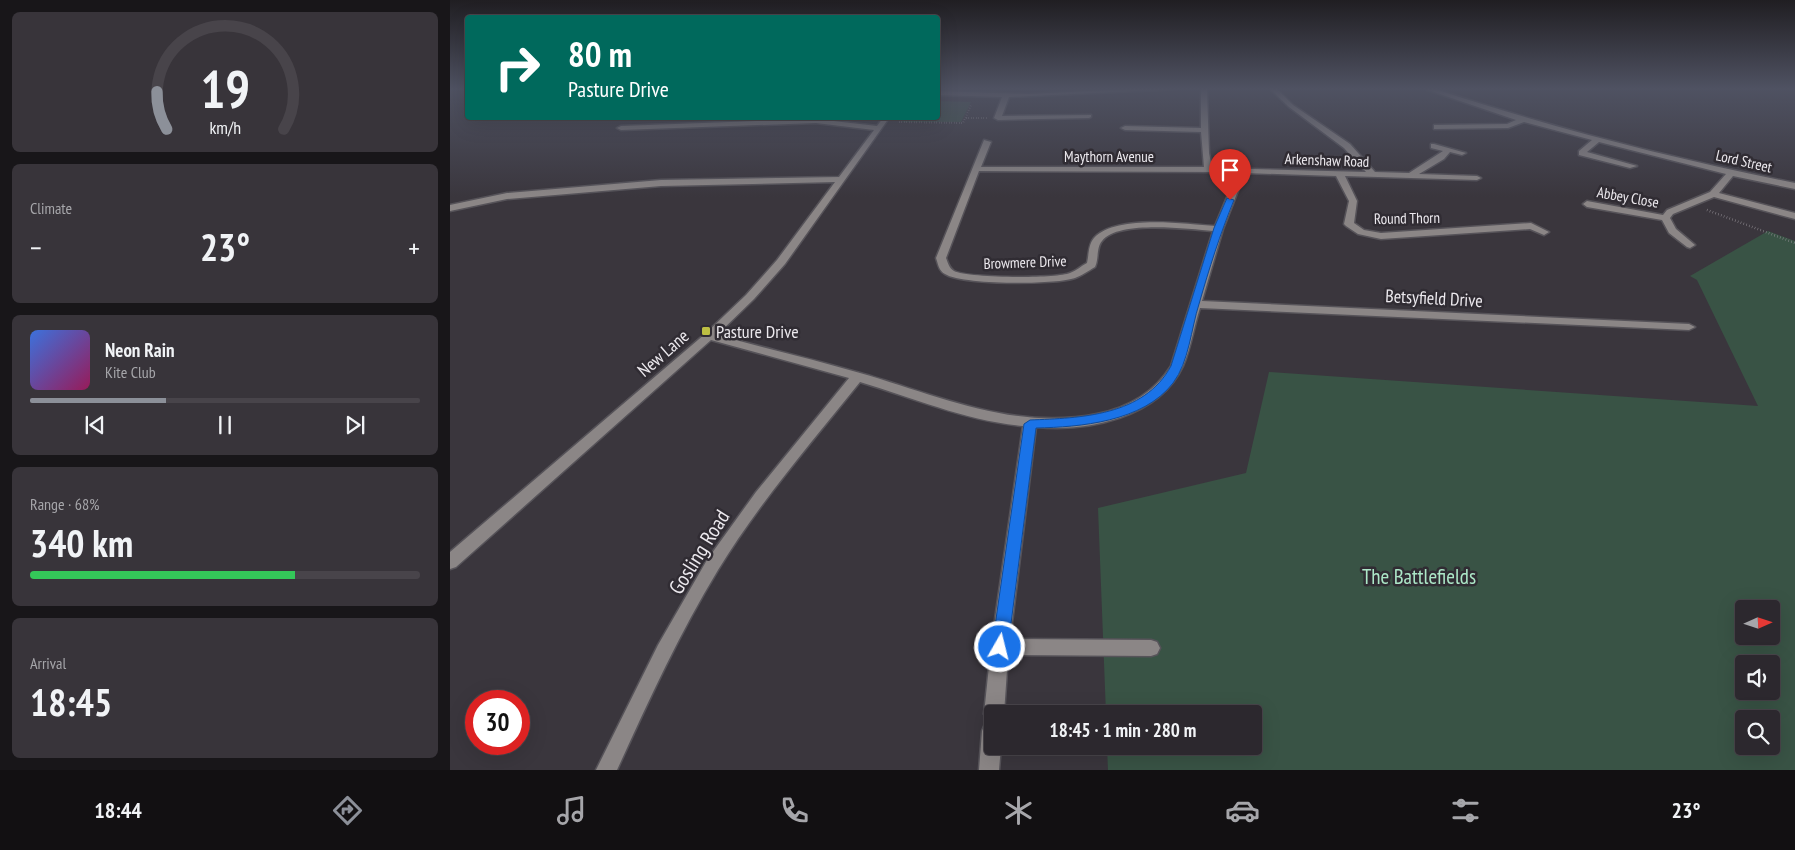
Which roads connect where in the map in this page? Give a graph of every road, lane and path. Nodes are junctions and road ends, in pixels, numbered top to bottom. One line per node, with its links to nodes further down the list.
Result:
1 (706, 125): 8 (street)
2 (845, 125): 9 (street)
3 (880, 125): 9 (street, New Lane)
4 (1205, 125): 12 (street)
5 (1318, 125): 24 (street)
6 (1511, 125): 11 (street)
7 (1542, 125): 13 (street, Lord Street)
8 (621, 128)
9 (878, 128): 27 (street, New Lane)
10 (1125, 128): 12 (street)
11 (1437, 128)
12 (1205, 130): 20 (street)
13 (1598, 139): 18 (street); 22 (street, Lord Street)
14 (987, 142): 19 (street, Browmere Drive)
15 (1434, 146): 16 (street)
16 (1448, 150): 17 (street); 25 (street)
17 (1462, 153)
18 (1633, 166)
19 (976, 169): 20 (street, Maythorn Avenue); 35 (street, Browmere Drive)
20 (1208, 170): 21 (street, Maythorn Avenue)
21 (1242, 170): 23 (street, Arkenshaw Road); 35 (street)
22 (1731, 173): 28 (street, Lord Street); 29 (street, Abbey Close)
23 (1340, 175): 24 (street, Arkenshaw Road); 36 (street, Round Thorn)
24 (1373, 175): 25 (street, Arkenshaw Road)
25 (1410, 176): 26 (street, Arkenshaw Road)
26 (1478, 178)
27 (842, 180): 32 (street); 43 (street, New Lane)
28 (1795, 186)
29 (1714, 194): 31 (street, Abbey Close); 33 (street)
30 (1587, 204): 34 (street, Abbey Close)
31 (1691, 204): 34 (street, Abbey Close); 37 (path)
32 (450, 208)
33 (1795, 216)
34 (1665, 218): 38 (street, Abbey Close)
35 (1218, 228): 39 (street)
36 (1544, 232)
37 (1795, 243)
38 (1690, 245)
39 (1194, 304): 41 (street, Betsyfield Drive); 45 (street)
40 (1665, 317): 41 (street)
41 (1673, 326): 42 (street, Betsyfield Drive)
42 (1689, 327)
43 (709, 336): 44 (street); 46 (street, New Lane)
44 (858, 376): 45 (street); 51 (street, Gosling Road)
45 (1030, 424): 47 (street)
46 (450, 562)
47 (1000, 647): 48 (street); 49 (street)
48 (1151, 648)
49 (995, 705)
50 (990, 755): 52 (street)
51 (606, 770)
52 (989, 770)

